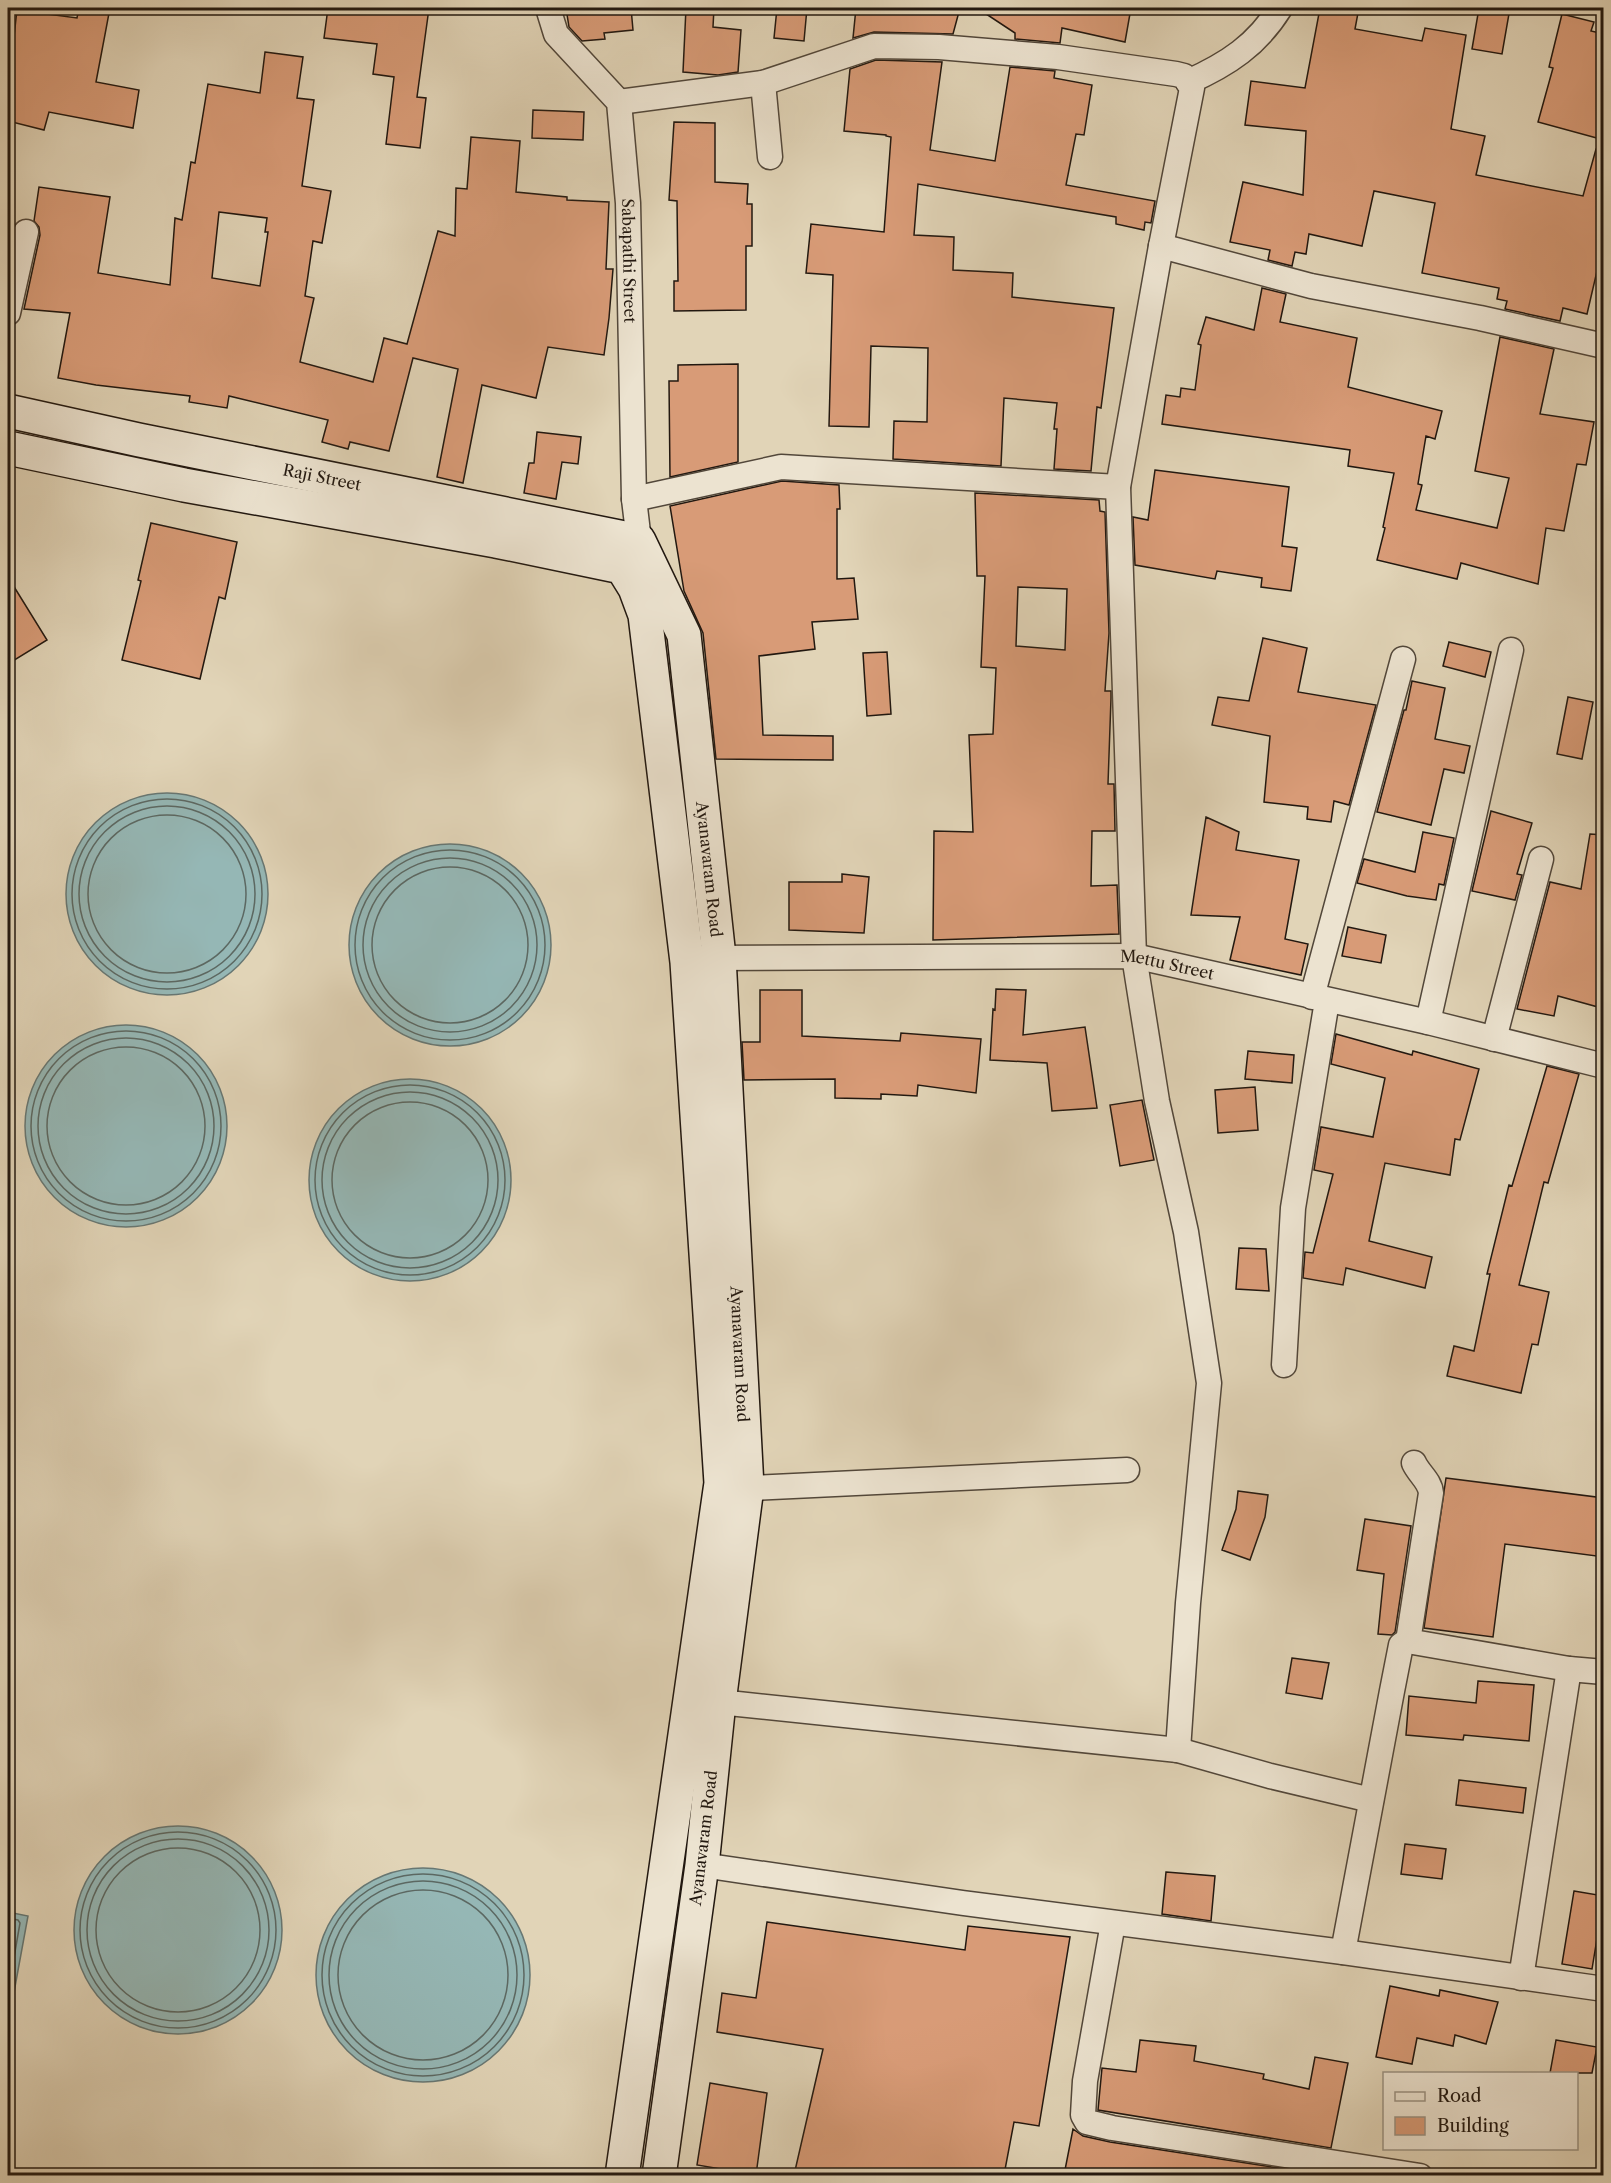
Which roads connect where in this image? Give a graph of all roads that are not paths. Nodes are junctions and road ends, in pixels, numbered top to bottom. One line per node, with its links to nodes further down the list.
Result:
1 (548, 8): 5 (street)
2 (1280, 8): 3 (street)
3 (1188, 82): 4 (street); 8 (street)
4 (763, 83): 5 (street); 6 (street)
5 (619, 102): 14 (street, Sabapathi Street)
6 (770, 157)
7 (26, 232): 9 (street)
8 (1161, 246): 10 (street); 13 (street)
9 (8, 313)
10 (1604, 346)
11 (8, 411): 15 (street, Raji Street)
12 (8, 448): 15 (street, Raji Street)
13 (1118, 487): 14 (street); 19 (street)
14 (634, 499): 15 (street, Sabapathi Street)
15 (630, 554): 20 (street, Ayanavaram Road); 21 (street, Ayanavaram Road)
16 (1511, 650): 23 (street)
17 (1403, 659): 22 (street)
18 (1541, 859): 24 (street)
19 (1134, 956): 20 (street, Mettu Street); 22 (street, Mettu Street); 34 (street)
20 (719, 957): 21 (street, Mettu Street); 29 (street, Ayanavaram Road)
21 (687, 960): 29 (street, Ayanavaram Road)
22 (1320, 999): 23 (street, Mettu Street); 26 (street)
23 (1428, 1022): 24 (street, Mettu Street)
24 (1494, 1040): 25 (street, Mettu Street)
25 (1604, 1066)
26 (1284, 1365)
27 (1414, 1463): 30 (street)
28 (1127, 1470): 29 (street)
29 (734, 1489): 33 (street, Ayanavaram Road); 41 (street, Ayanavaram Road)
30 (1411, 1638): 31 (street); 35 (street)
31 (1569, 1669): 32 (street); 39 (street)
32 (1604, 1672)
33 (718, 1702): 34 (street); 36 (street, Ayanavaram Road)
34 (1178, 1750): 35 (street)
35 (1371, 1800): 38 (street)
36 (702, 1865): 37 (street); 42 (street, Ayanavaram Road)
37 (1113, 1923): 38 (street); 43 (street)
38 (1343, 1952): 39 (street)
39 (1521, 1978): 40 (street)
40 (1604, 1989)
41 (622, 2175)
42 (659, 2175)
43 (1420, 2175)

